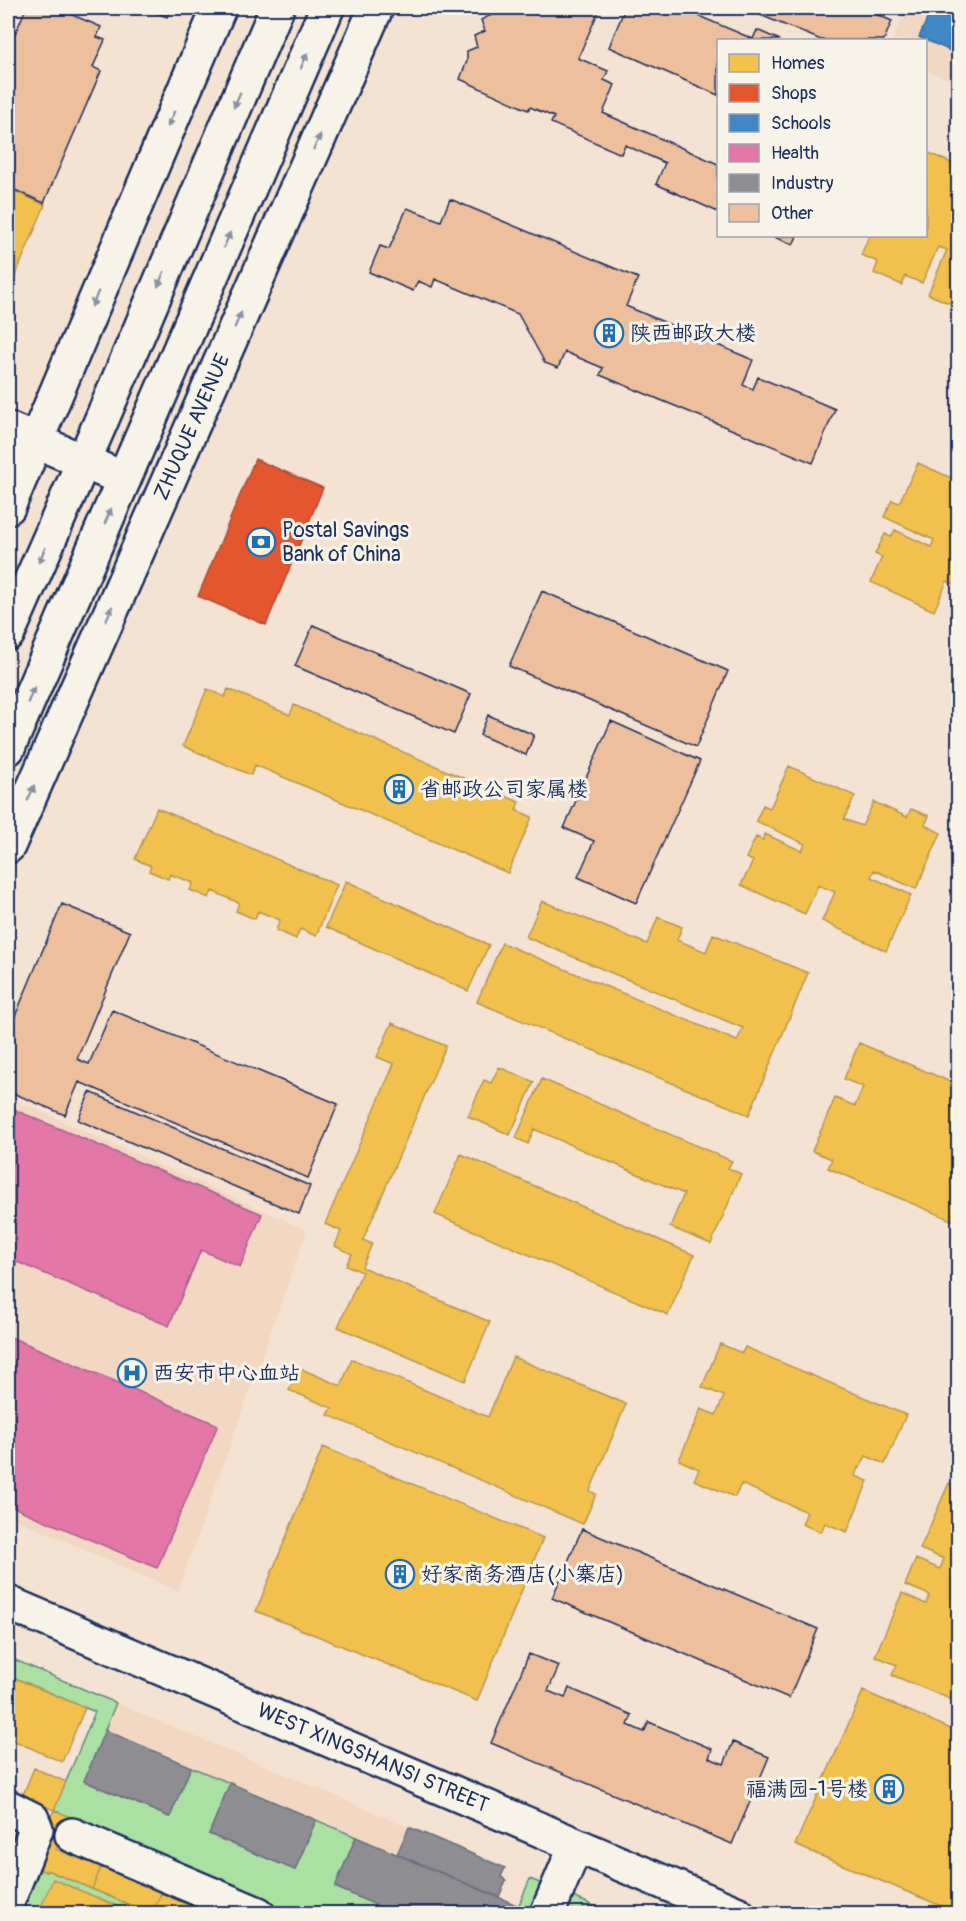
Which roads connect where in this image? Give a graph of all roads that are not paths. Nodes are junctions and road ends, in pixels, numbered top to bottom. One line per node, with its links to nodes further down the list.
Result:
1 (219, 8): 5 (street, one-way to 5)
2 (277, 8): 6 (street, one-way to 6)
3 (327, 8): 7 (street, ZHUQUE AVENUE, one-way to 3)
4 (376, 8): 11 (street, ZHUQUE AVENUE, one-way to 4)
5 (21, 435): 6 (street); 8 (street)
6 (83, 461): 7 (street); 9 (street, one-way to 9)
7 (124, 479): 10 (street, ZHUQUE AVENUE, one-way to 7)
8 (8, 507)
9 (8, 633)
10 (8, 748)
11 (8, 846)
12 (8, 1603): 15 (street, WEST XINGSHANSI STREET)
13 (8, 1807): 16 (street)
14 (72, 1834): 17 (street)
15 (576, 1845): 18 (street); 19 (street, WEST XINGSHANSI STREET)
16 (8, 1900)
17 (258, 1914)
18 (547, 1914)
19 (738, 1914)

